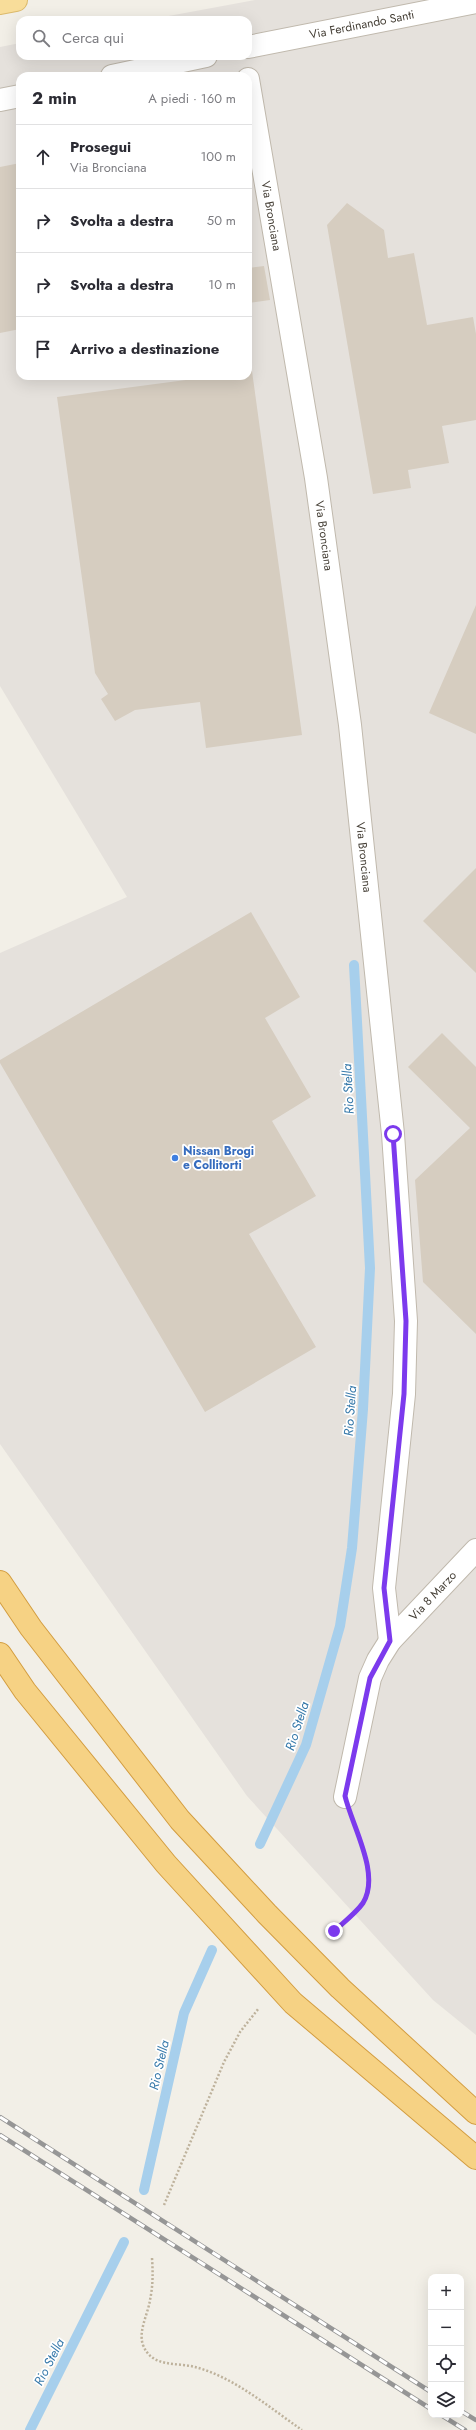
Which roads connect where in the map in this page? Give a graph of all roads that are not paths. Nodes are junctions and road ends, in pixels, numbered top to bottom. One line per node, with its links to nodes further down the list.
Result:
1 (16, 0): 3 (main road)
2 (476, 2): 4 (street, Via Ferdinando Santi)
3 (0, 3)
4 (252, 46)
5 (187, 60): 7 (street)
6 (245, 60): 8 (street, Via Bronciana)
7 (131, 72)
8 (247, 72)
9 (16, 97): 10 (street)
10 (0, 100)
11 (252, 101): 14 (street, Via Bronciana)
12 (476, 1550): 14 (street, Via 8 Marzo)
13 (0, 1582): 17 (highway)
14 (390, 1641): 16 (street, Via 8 Marzo)
15 (0, 1654): 18 (highway)
16 (345, 1796)
17 (476, 2113)
18 (476, 2158)

